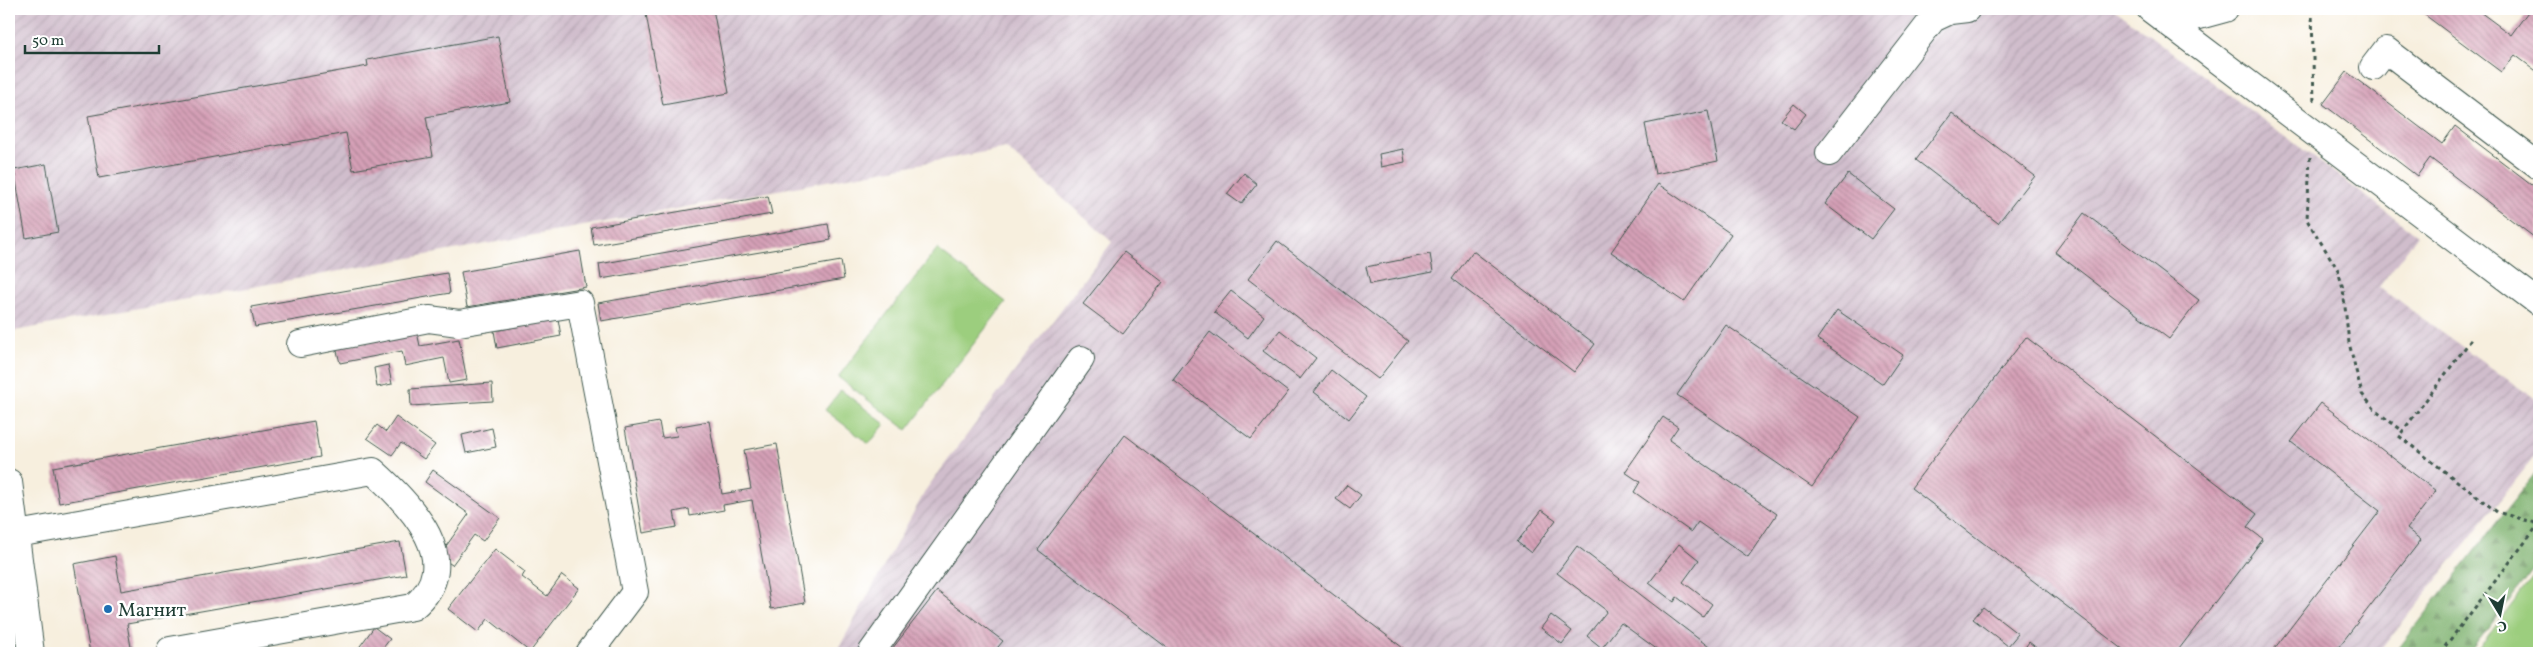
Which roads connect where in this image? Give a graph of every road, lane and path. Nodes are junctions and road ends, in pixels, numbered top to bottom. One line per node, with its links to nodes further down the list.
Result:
1 (1967, 9): 7 (street)
2 (2225, 9): 4 (street)
3 (2312, 9): 6 (path)
4 (2155, 13): 6 (street)
5 (2373, 67): 8 (street)
6 (2312, 131): 9 (street); 13 (path)
7 (1829, 153)
8 (2539, 166)
9 (2537, 297)
10 (2471, 340): 13 (path)
11 (300, 344): 19 (street)
12 (1081, 358): 20 (street)
13 (2403, 431): 15 (path)
14 (9, 482): 16 (street)
15 (2539, 524): 21 (path)
16 (17, 534): 17 (street); 18 (street)
17 (22, 642)
18 (171, 653)
19 (589, 653)
20 (871, 653)
21 (2440, 653)

